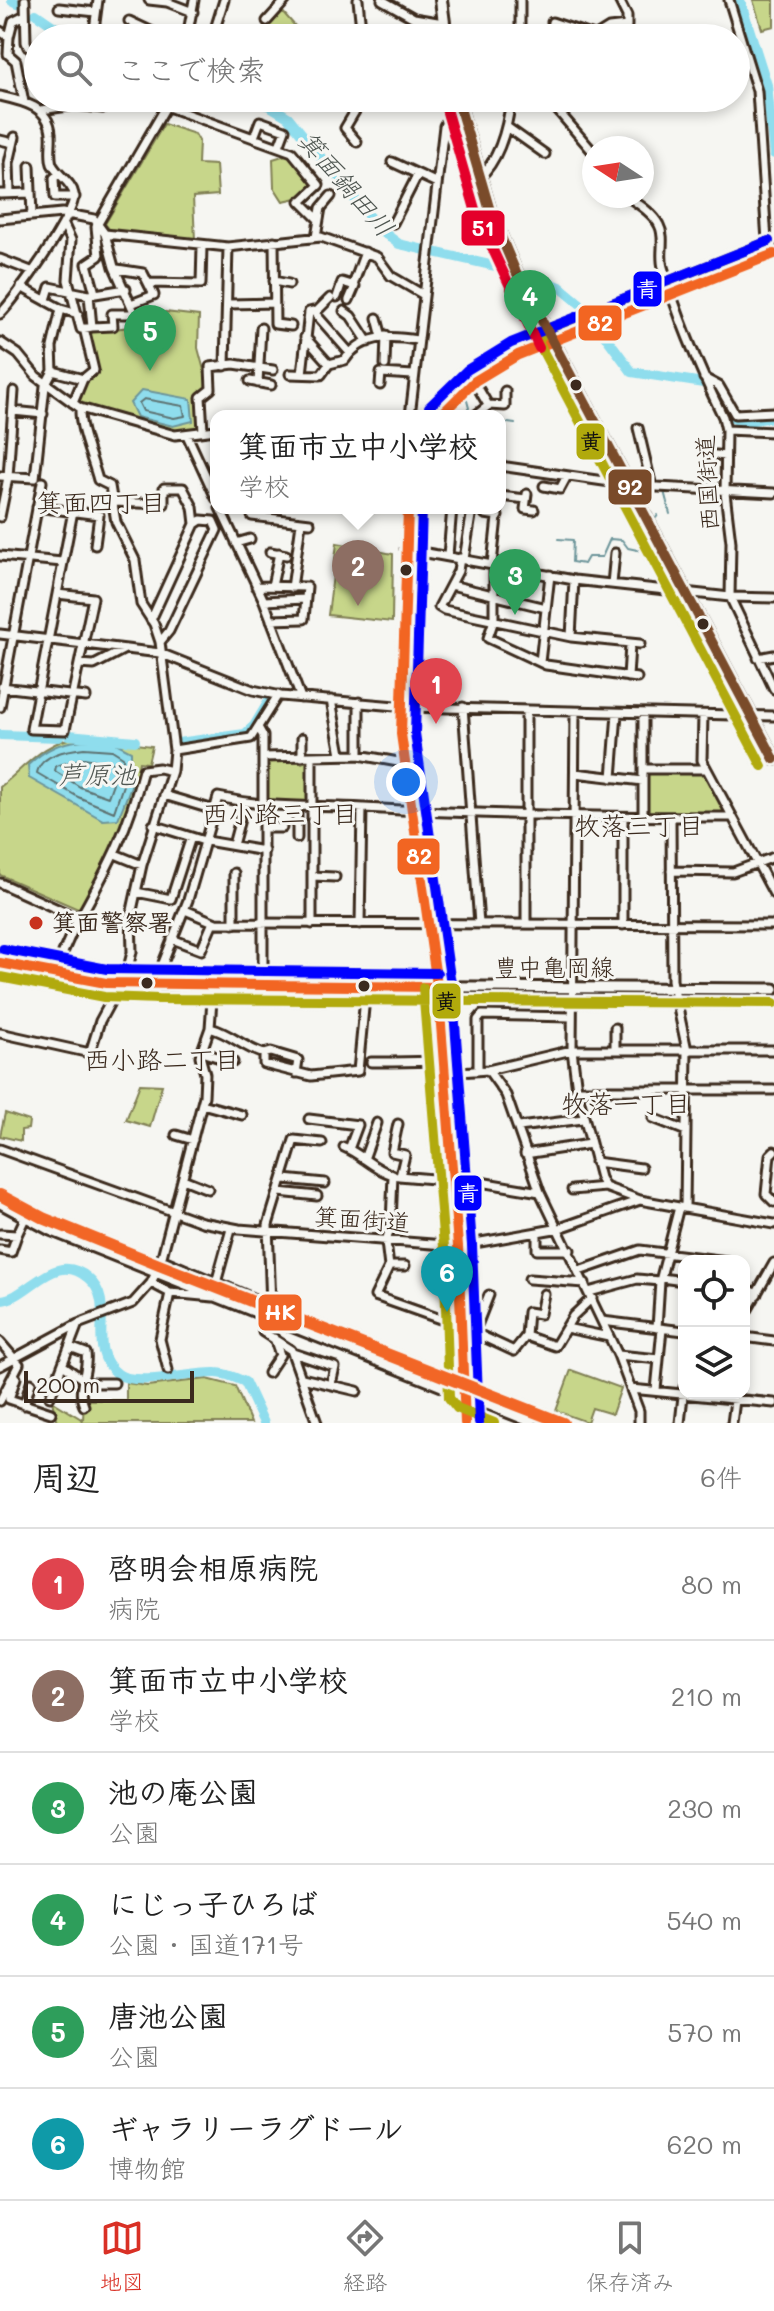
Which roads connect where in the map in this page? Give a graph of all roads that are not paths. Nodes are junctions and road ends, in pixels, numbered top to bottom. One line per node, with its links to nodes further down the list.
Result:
1 (25, 0): 17 (street)
2 (98, 0): 15 (street)
3 (149, 0): 16 (street)
4 (194, 0): 16 (street)
5 (224, 0): 27 (street)
6 (286, 0): 20 (street)
7 (358, 0): 28 (street)
8 (382, 0): 22 (street)
9 (441, 0): 22 (highway)
10 (520, 0): 29 (street)
11 (619, 0): 31 (street)
12 (729, 0): 32 (street)
13 (59, 8): 14 (street)
14 (69, 9): 15 (street); 18 (street)
15 (96, 12): 24 (street)
16 (193, 12): 26 (street)
17 (25, 15): 23 (street); 34 (street)
18 (68, 19)
19 (129, 21): 25 (street)
20 (267, 21)
21 (552, 22): 30 (street)
22 (443, 23)
23 (25, 24)
24 (95, 24)
25 (135, 24)
26 (190, 24)
27 (217, 24)
28 (360, 24)
29 (520, 24)
30 (557, 24)
31 (627, 24)
32 (736, 24)
33 (0, 31): 34 (street)
34 (9, 37): 37 (street)
35 (750, 69): 77 (street)
36 (0, 96): 37 (street)
37 (24, 102)
38 (42, 112): 54 (street)
39 (165, 112): 68 (street)
40 (182, 112): 46 (street)
41 (355, 112): 49 (street)
42 (509, 112): 45 (street)
43 (559, 112): 47 (street)
44 (460, 114): 56 (highway); 57 (street)
45 (507, 127): 51 (street); 56 (street)
46 (254, 137): 50 (street); 50 (street)
47 (582, 139)
48 (0, 140): 58 (street)
49 (357, 142)
50 (279, 146): 67 (street)
51 (545, 154)
52 (392, 162): 55 (street)
53 (30, 166): 59 (street)
54 (59, 174): 62 (street); 62 (street)
55 (418, 174): 57 (street); 69 (street)
56 (479, 178): 111 (highway)
57 (437, 183): 89 (street)
58 (10, 193): 59 (street); 60 (street)
59 (31, 193): 65 (street)
60 (0, 194)
61 (331, 196): 67 (street)
62 (75, 197): 64 (street)
63 (642, 208): 90 (street, 西国街道)
64 (70, 214): 65 (street); 68 (street); 70 (street)
65 (32, 216): 66 (street)
66 (0, 219)
67 (318, 219): 72 (street)
68 (98, 223): 71 (street); 88 (street)
69 (393, 223)
70 (64, 225): 80 (street); 87 (street)
71 (105, 234): 74 (street); 79 (street)
72 (316, 237): 73 (street); 76 (street)
73 (274, 241): 75 (street); 81 (street)
74 (202, 246): 75 (street); 82 (street)
75 (228, 247): 95 (street)
76 (365, 252): 84 (street); 89 (street)
77 (774, 252): 90 (street)
78 (0, 259): 80 (street)
79 (117, 269): 82 (street); 86 (street)
80 (31, 271): 85 (street)
81 (274, 281): 83 (street); 93 (street)
82 (148, 283): 94 (street)
83 (289, 284)
84 (353, 285): 92 (street); 97 (street)
85 (21, 287): 91 (street); 99 (street)
86 (126, 289): 88 (street); 94 (street)
87 (73, 294): 88 (street); 91 (street); 100 (street)
88 (92, 294): 103 (street)
89 (422, 294): 107 (street)
90 (674, 294): 111 (street); 124 (street, 西国街道)
91 (46, 300): 96 (street)
92 (349, 300)
93 (274, 303): 95 (street); 101 (street)
94 (131, 304): 103 (street)
95 (229, 304): 116 (street)
96 (61, 309): 100 (street); 119 (street)
97 (315, 313): 106 (street); 113 (street)
98 (349, 313): 110 (street)
99 (0, 314)
100 (78, 314): 103 (street)
101 (287, 314)
102 (377, 318): 105 (street)
103 (88, 328): 112 (street)
104 (261, 328): 117 (street)
105 (384, 336): 107 (street); 110 (street); 115 (street)
106 (305, 337): 114 (street); 121 (street)
107 (417, 340): 122 (street)
108 (75, 341): 112 (street)
109 (0, 342): 126 (street)
110 (368, 342): 113 (street)
111 (552, 342): 125 (street); 152 (highway)
112 (86, 344): 123 (street)
113 (350, 353): 114 (street)
114 (329, 364): 121 (street)
115 (385, 365)
116 (225, 366): 117 (street); 142 (street)
117 (259, 367): 118 (street); 127 (street)
118 (273, 370)
119 (53, 371): 123 (street); 126 (street)
120 (290, 374): 121 (street)
121 (302, 374)
122 (413, 375): 128 (street); 133 (street)
123 (83, 379): 131 (street)
124 (704, 379): 137 (street); 141 (street, 西国街道)
125 (474, 381): 132 (street); 134 (street)
126 (47, 382): 131 (street); 138 (street)
127 (271, 385)
128 (380, 385)
129 (14, 391): 136 (street)
130 (505, 391): 132 (street)
131 (76, 405): 144 (street); 158 (street)
132 (489, 407): 135 (street)
133 (410, 410)
134 (446, 410)
135 (484, 410)
136 (13, 411): 138 (street); 149 (street)
137 (774, 412)
138 (43, 414): 149 (street)
139 (638, 428): 154 (street)
140 (210, 430): 142 (street)
141 (726, 430): 143 (street); 146 (street, 西国街道)
142 (203, 431): 144 (street)
143 (774, 432)
144 (187, 435): 151 (street)
145 (707, 454): 146 (street)
146 (725, 456): 155 (street, 西国街道)
147 (506, 467): 148 (street)
148 (567, 476): 152 (street); 153 (street)
149 (4, 477): 168 (street)
150 (42, 482): 159 (street)
151 (210, 485)
152 (627, 485): 154 (street); 191 (highway)
153 (544, 486)
154 (652, 487): 155 (street)
155 (725, 493): 156 (street); 194 (street, 西国街道)
156 (774, 493)
157 (506, 496): 160 (street)
158 (113, 502): 171 (street); 199 (street)
159 (37, 507): 161 (street); 181 (street)
160 (534, 510)
161 (73, 511): 174 (street); 182 (street)
162 (223, 514): 173 (street)
163 (408, 514): 175 (street)
164 (451, 514): 178 (street)
165 (498, 514): 183 (street)
166 (252, 516): 169 (street)
167 (471, 516): 180 (street)
168 (0, 517)
169 (301, 523): 170 (street); 190 (street)
170 (310, 523)
171 (195, 524): 199 (street); 207 (street)
172 (250, 539): 173 (street)
173 (236, 543): 188 (street)
174 (95, 545)
175 (405, 549): 178 (street); 229 (street)
176 (278, 553): 189 (street)
177 (615, 553): 186 (street)
178 (448, 555): 180 (street)
179 (0, 556): 181 (street)
180 (462, 558): 183 (street); 187 (street)
181 (28, 559): 182 (street); 204 (street)
182 (62, 562): 192 (street)
183 (493, 564): 184 (street); 193 (street)
184 (550, 575): 185 (street); 198 (street)
185 (574, 580): 186 (street); 205 (street)
186 (612, 584): 191 (street)
187 (451, 585): 193 (street); 201 (street)
188 (256, 586): 189 (street); 197 (street)
189 (272, 586): 190 (street)
190 (292, 588): 196 (street)
191 (683, 590): 194 (street); 236 (highway)
192 (57, 594): 206 (street); 208 (street)
193 (496, 595): 198 (street); 201 (street)
194 (730, 597): 195 (street); 214 (street, 西国街道)
195 (774, 598)
196 (305, 599): 197 (street); 200 (street)
197 (264, 601): 200 (street)
198 (546, 608): 202 (street)
199 (151, 620): 207 (street)
200 (271, 620): 225 (street)
201 (494, 620): 202 (street); 215 (street)
202 (544, 631): 205 (street); 215 (street)
203 (0, 634): 204 (street)
204 (13, 636): 206 (street); 219 (street)
205 (571, 637): 210 (street)
206 (48, 639): 208 (street); 221 (street)
207 (160, 642): 212 (street)
208 (84, 644): 211 (street); 216 (street)
209 (640, 644): 210 (street)
210 (630, 645): 217 (street)
211 (125, 649): 212 (street); 216 (street)
212 (160, 653): 222 (street); 240 (street)
213 (774, 655): 214 (street)
214 (758, 658): 220 (street, 西国街道)
215 (540, 662): 217 (street)
216 (79, 664): 223 (street)
217 (628, 677): 218 (street)
218 (637, 678)
219 (2, 687): 221 (street); 228 (street)
220 (774, 689)
221 (38, 692): 223 (street); 223 (street)
222 (278, 695): 225 (street); 238 (street)
223 (73, 696): 224 (street)
224 (86, 697)
225 (301, 698): 226 (street)
226 (331, 700): 227 (street); 241 (street)
227 (359, 702): 229 (street); 242 (street)
228 (0, 707)
229 (401, 707): 230 (street); 247 (street)
230 (463, 707): 231 (street); 261 (street)
231 (526, 710): 232 (street); 262 (street)
232 (575, 712): 233 (street); 251 (street)
233 (617, 713): 234 (street); 252 (street)
234 (643, 713): 235 (street); 248 (street)
235 (703, 715): 236 (street); 249 (street)
236 (752, 716): 237 (street); 246 (highway)
237 (774, 716)
238 (259, 729): 240 (street); 243 (street)
239 (302, 738): 244 (street)
240 (174, 750): 250 (street)
241 (341, 754): 242 (street); 245 (street)
242 (359, 755): 247 (street)
243 (263, 757): 244 (street); 255 (street)
244 (302, 757): 245 (street)
245 (312, 757): 257 (street)
246 (774, 759)
247 (404, 763): 260 (street)
248 (643, 769): 249 (street); 253 (street)
249 (706, 769): 267 (street)
250 (172, 771): 254 (street); 277 (street)
251 (575, 773): 252 (street); 263 (street)
252 (612, 778): 253 (street)
253 (643, 781): 265 (street)
254 (164, 795): 259 (street); 269 (street)
255 (264, 807): 256 (street); 259 (street); 270 (street)
256 (297, 808): 257 (street); 273 (street)
257 (313, 808): 258 (street); 283 (street)
258 (362, 808): 260 (street); 294 (street)
259 (214, 810): 274 (street)
260 (412, 812): 261 (street); 295 (street)
261 (470, 815): 262 (street); 296 (street)
262 (527, 816): 263 (street); 297 (street)
263 (575, 816): 264 (street); 298 (street)
264 (623, 817): 265 (street); 299 (street)
265 (643, 817): 266 (street)
266 (671, 817): 267 (street); 281 (street)
267 (732, 817): 279 (street)
268 (240, 819): 275 (street)
269 (153, 825): 272 (street); 280 (street)
270 (264, 828): 271 (street); 276 (street)
271 (282, 828)
272 (191, 837): 274 (street); 286 (street)
273 (297, 838)
274 (207, 839): 275 (street); 288 (street)
275 (233, 845): 276 (street)
276 (264, 851): 292 (street)
277 (115, 854): 280 (street); 289 (street)
278 (774, 857): 279 (street)
279 (758, 864): 281 (street); 287 (street)
280 (142, 865): 286 (street)
281 (671, 871): 300 (street)
282 (234, 873): 291 (street)
283 (312, 876): 284 (street); 293 (street)
284 (335, 877)
285 (0, 883): 289 (street)
286 (136, 892): 305 (street)
287 (774, 894)
288 (185, 910): 290 (street); 302 (street)
289 (75, 917): 304 (street)
290 (213, 922): 291 (street); 302 (street)
291 (234, 924): 292 (street)
292 (264, 924): 293 (street); 308 (street)
293 (312, 924): 294 (street)
294 (360, 924): 295 (street)
295 (428, 924): 296 (street); 310 (street)
296 (479, 924): 297 (street)
297 (526, 924): 298 (street)
298 (574, 925): 299 (street); 311 (street)
299 (623, 925): 300 (street)
300 (670, 925): 301 (street); 312 (street)
301 (774, 925)
302 (172, 939): 306 (street)
303 (0, 963): 304 (main road, 豊中亀岡線)
304 (53, 975): 305 (main road, 豊中亀岡線)
305 (122, 984): 306 (main road, 豊中亀岡線); 317 (street)
306 (160, 985): 307 (main road, 豊中亀岡線)
307 (213, 986): 308 (main road, 豊中亀岡線); 315 (street)
308 (263, 986): 309 (main road, 豊中亀岡線)
309 (366, 987): 310 (main road, 豊中亀岡線); 326 (street)
310 (437, 987): 311 (main road, 豊中亀岡線); 324 (street)
311 (574, 988): 312 (main road, 豊中亀岡線); 314 (street)
312 (673, 988): 313 (main road, 豊中亀岡線); 320 (street)
313 (774, 989)
314 (572, 1017): 318 (street); 328 (street)
315 (210, 1028): 322 (street); 323 (street)
316 (615, 1028): 319 (street)
317 (0, 1033)
318 (572, 1050): 319 (street); 327 (street); 331 (street)
319 (615, 1050): 320 (street)
320 (687, 1050): 321 (street); 332 (street)
321 (774, 1050)
322 (201, 1052): 325 (street); 334 (street)
323 (264, 1054): 329 (street); 329 (street)
324 (444, 1061): 326 (street); 330 (street)
325 (233, 1062)
326 (358, 1062): 329 (street)
327 (488, 1070): 328 (street); 341 (street)
328 (478, 1071): 330 (street)
329 (296, 1073)
330 (445, 1073): 379 (street)
331 (577, 1090): 332 (street); 338 (street)
332 (687, 1090): 333 (street); 342 (street)
333 (774, 1090)
334 (202, 1104): 335 (street); 344 (street)
335 (242, 1115)
336 (653, 1118): 342 (street)
337 (309, 1119): 350 (street)
338 (583, 1119): 341 (street); 346 (street)
339 (377, 1123): 350 (street)
340 (398, 1124): 353 (street)
341 (519, 1127): 349 (street)
342 (686, 1131): 368 (street)
343 (176, 1135): 344 (street)
344 (193, 1140): 354 (street)
345 (322, 1143): 355 (street)
346 (590, 1144): 349 (street); 351 (street)
347 (0, 1149): 369 (street, 箕面街道)
348 (774, 1151): 366 (street)
349 (525, 1154): 363 (street)
350 (364, 1159): 353 (street)
351 (595, 1162): 352 (street); 359 (street)
352 (641, 1168)
353 (396, 1176): 356 (street); 378 (street)
354 (183, 1179): 360 (street); 369 (street)
355 (284, 1179): 358 (street); 362 (street)
356 (433, 1179)
357 (480, 1182): 363 (street)
358 (325, 1183)
359 (605, 1187): 361 (street); 365 (street)
360 (208, 1189)
361 (572, 1190)
362 (279, 1192): 364 (street); 374 (street)
363 (540, 1192): 372 (street)
364 (317, 1196)
365 (640, 1200): 368 (street, 箕面街道); 372 (street, 箕面街道)
366 (774, 1202)
367 (0, 1204): 370 (street)
368 (682, 1207): 371 (street, 箕面街道); 382 (street)
369 (172, 1211): 373 (street, 箕面街道); 384 (street)
370 (25, 1218): 377 (street); 389 (street)
371 (774, 1224)
372 (560, 1228): 375 (street, 箕面街道); 381 (street)
373 (231, 1229): 374 (street, 箕面街道); 394 (street)
374 (269, 1232): 378 (street, 箕面街道); 394 (street)
375 (537, 1233): 379 (street, 箕面街道); 381 (street)
376 (0, 1234): 377 (street)
377 (17, 1235): 380 (street)
378 (386, 1242): 379 (street, 箕面街道); 386 (street)
379 (458, 1246): 407 (street)
380 (0, 1250)
381 (570, 1250): 388 (street)
382 (667, 1254): 383 (street); 388 (street); 391 (street)
383 (678, 1255)
384 (161, 1259): 389 (street); 394 (street)
385 (774, 1263): 399 (street)
386 (389, 1266): 387 (street); 407 (street)
387 (405, 1266)
388 (579, 1271): 395 (street)
389 (156, 1273): 393 (street); 402 (street)
390 (529, 1279): 395 (street)
391 (660, 1280): 392 (street); 401 (street); 409 (street)
392 (678, 1281)
393 (151, 1283): 397 (street); 406 (street)
394 (216, 1283)
395 (585, 1283): 401 (street)
396 (750, 1291): 399 (street)
397 (170, 1293): 402 (street); 425 (street)
398 (544, 1294): 412 (street)
399 (757, 1294): 403 (street)
400 (489, 1295): 411 (street)
401 (590, 1295): 405 (street); 408 (street)
402 (215, 1297): 404 (street)
403 (750, 1306)
404 (263, 1316): 414 (street); 437 (street)
405 (602, 1321): 409 (street); 413 (street)
406 (78, 1324): 418 (street); 421 (street)
407 (460, 1326): 411 (street); 437 (street)
408 (566, 1328): 412 (street); 413 (street)
409 (660, 1328): 410 (street); 422 (street)
410 (678, 1330)
411 (474, 1333): 412 (street)
412 (526, 1336)
413 (609, 1337): 420 (street)
414 (274, 1338): 419 (street); 426 (street)
415 (750, 1338): 416 (street)
416 (774, 1341)
417 (0, 1342): 421 (street)
418 (70, 1347): 424 (street); 429 (street)
419 (293, 1353): 428 (street); 432 (street)
420 (618, 1355): 422 (street); 433 (street)
421 (16, 1358): 423 (street); 427 (street)
422 (659, 1359): 434 (street)
423 (0, 1366)
424 (64, 1366): 429 (street); 438 (street)
425 (168, 1370)
426 (268, 1373)
427 (14, 1376): 442 (street); 444 (street)
428 (302, 1378): 432 (street); 447 (street)
429 (83, 1380): 431 (street); 445 (street)
430 (31, 1383): 444 (street)
431 (114, 1383)
432 (331, 1384): 435 (street)
433 (631, 1389): 434 (street); 450 (street)
434 (656, 1390): 436 (street)
435 (357, 1391)
436 (678, 1391)
437 (463, 1396): 448 (street); 449 (street)
438 (50, 1397)
439 (683, 1399): 451 (street)
440 (735, 1399): 452 (street)
441 (750, 1399): 443 (street)
442 (0, 1401)
443 (774, 1403)
444 (24, 1405): 446 (street)
445 (84, 1406)
446 (51, 1413)
447 (317, 1423)
448 (465, 1423)
449 (532, 1423)
450 (639, 1423)
451 (680, 1423)
452 (732, 1423)

